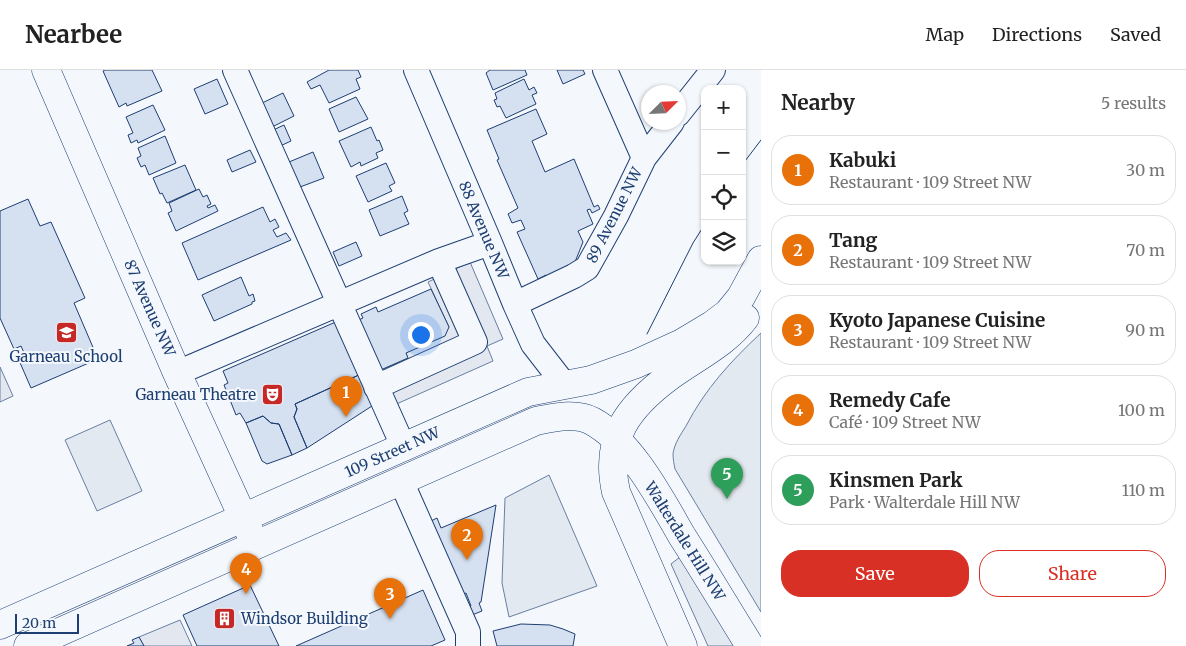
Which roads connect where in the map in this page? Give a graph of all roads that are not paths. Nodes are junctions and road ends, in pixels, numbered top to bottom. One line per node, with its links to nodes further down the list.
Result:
1 (46, 70): 15 (main road, 87 Avenue NW)
2 (235, 70): 13 (street)
3 (416, 70): 9 (street, 88 Avenue NW)
4 (605, 70): 8 (street)
5 (713, 70): 6 (street)
6 (686, 104)
7 (666, 130): 8 (street, 89 Avenue NW)
8 (644, 158): 14 (street, 89 Avenue NW)
9 (490, 243): 11 (street); 14 (street, 88 Avenue NW)
10 (761, 260): 16 (main road, 109 Street NW)
11 (439, 261): 13 (street); 17 (street)
12 (761, 296): 18 (main road)
13 (339, 304): 15 (street); 17 (street)
14 (515, 304): 16 (street, 88 Avenue NW)
15 (178, 373): 21 (main road, 87 Avenue NW)
16 (564, 384): 19 (main road, 109 Street NW)
17 (376, 387): 19 (street)
18 (616, 439): 20 (main road, 109 Street NW); 26 (main road); 27 (main road, Walterdale Hill NW)
19 (403, 446): 21 (main road, 109 Street NW)
20 (401, 481): 22 (main road, 109 Street NW); 24 (street)
21 (244, 518): 22 (main road, 87 Avenue NW); 23 (main road, 109 Street NW)
22 (256, 546): 25 (main road, 109 Street NW)
23 (0, 625)
24 (462, 644)
25 (28, 646)
26 (683, 646)
27 (750, 646)

